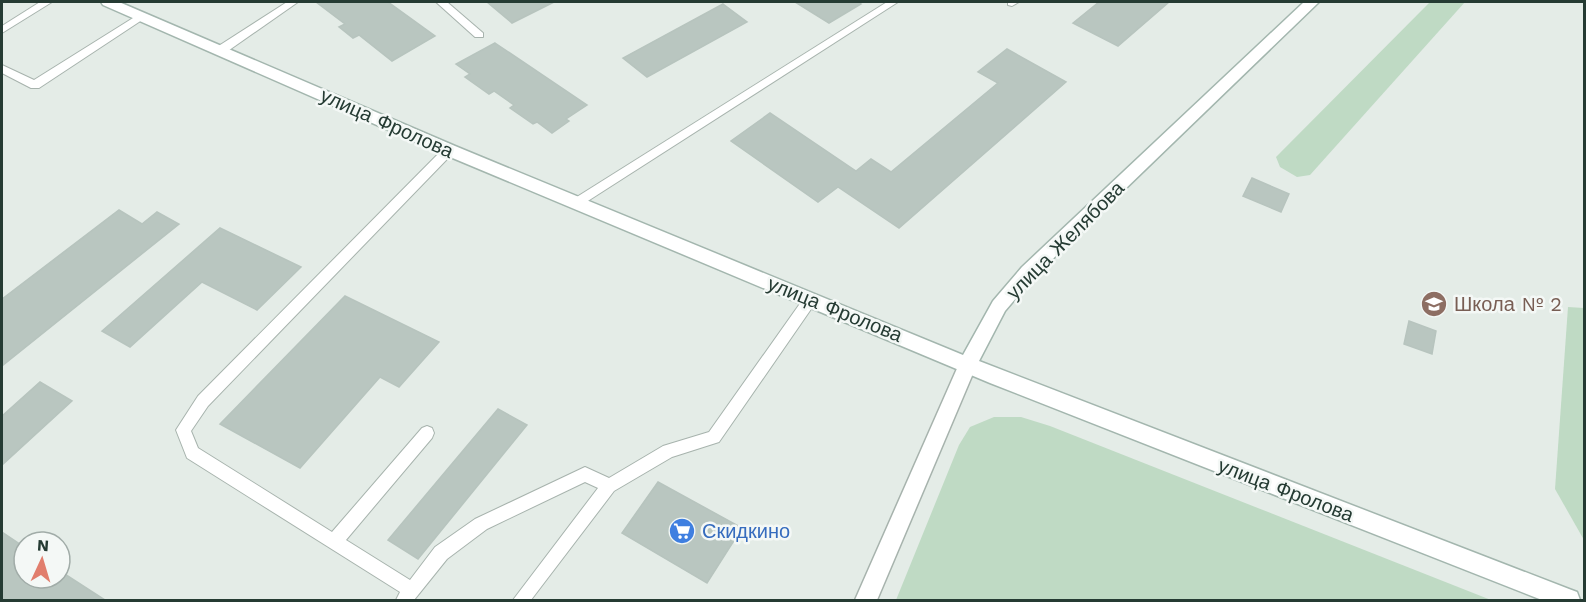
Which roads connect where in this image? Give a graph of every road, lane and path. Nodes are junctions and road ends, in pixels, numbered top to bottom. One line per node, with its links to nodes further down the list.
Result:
1 (48, 2): 8 (lane)
2 (108, 2): 7 (street, улица Фролова)
3 (293, 2): 10 (lane)
4 (441, 2): 9 (lane)
5 (893, 2): 13 (lane)
6 (1312, 2): 15 (street, улица Желябова)
7 (141, 16): 10 (street, улица Фролова); 11 (lane)
8 (2, 30)
9 (479, 35)
10 (221, 50): 12 (street, улица Фролова)
11 (2, 69)
12 (449, 150): 13 (street, улица Фролова); 18 (lane)
13 (576, 203): 14 (street, улица Фролова)
14 (811, 299): 15 (street, улица Фролова); 17 (lane)
15 (968, 364): 21 (street, улица Желябова); 22 (street, улица Фролова)
16 (427, 432): 18 (lane)
17 (609, 486): 19 (lane); 20 (lane)
18 (334, 542): 19 (lane)
19 (407, 595)
20 (521, 600)
21 (866, 600)
22 (1569, 600)

